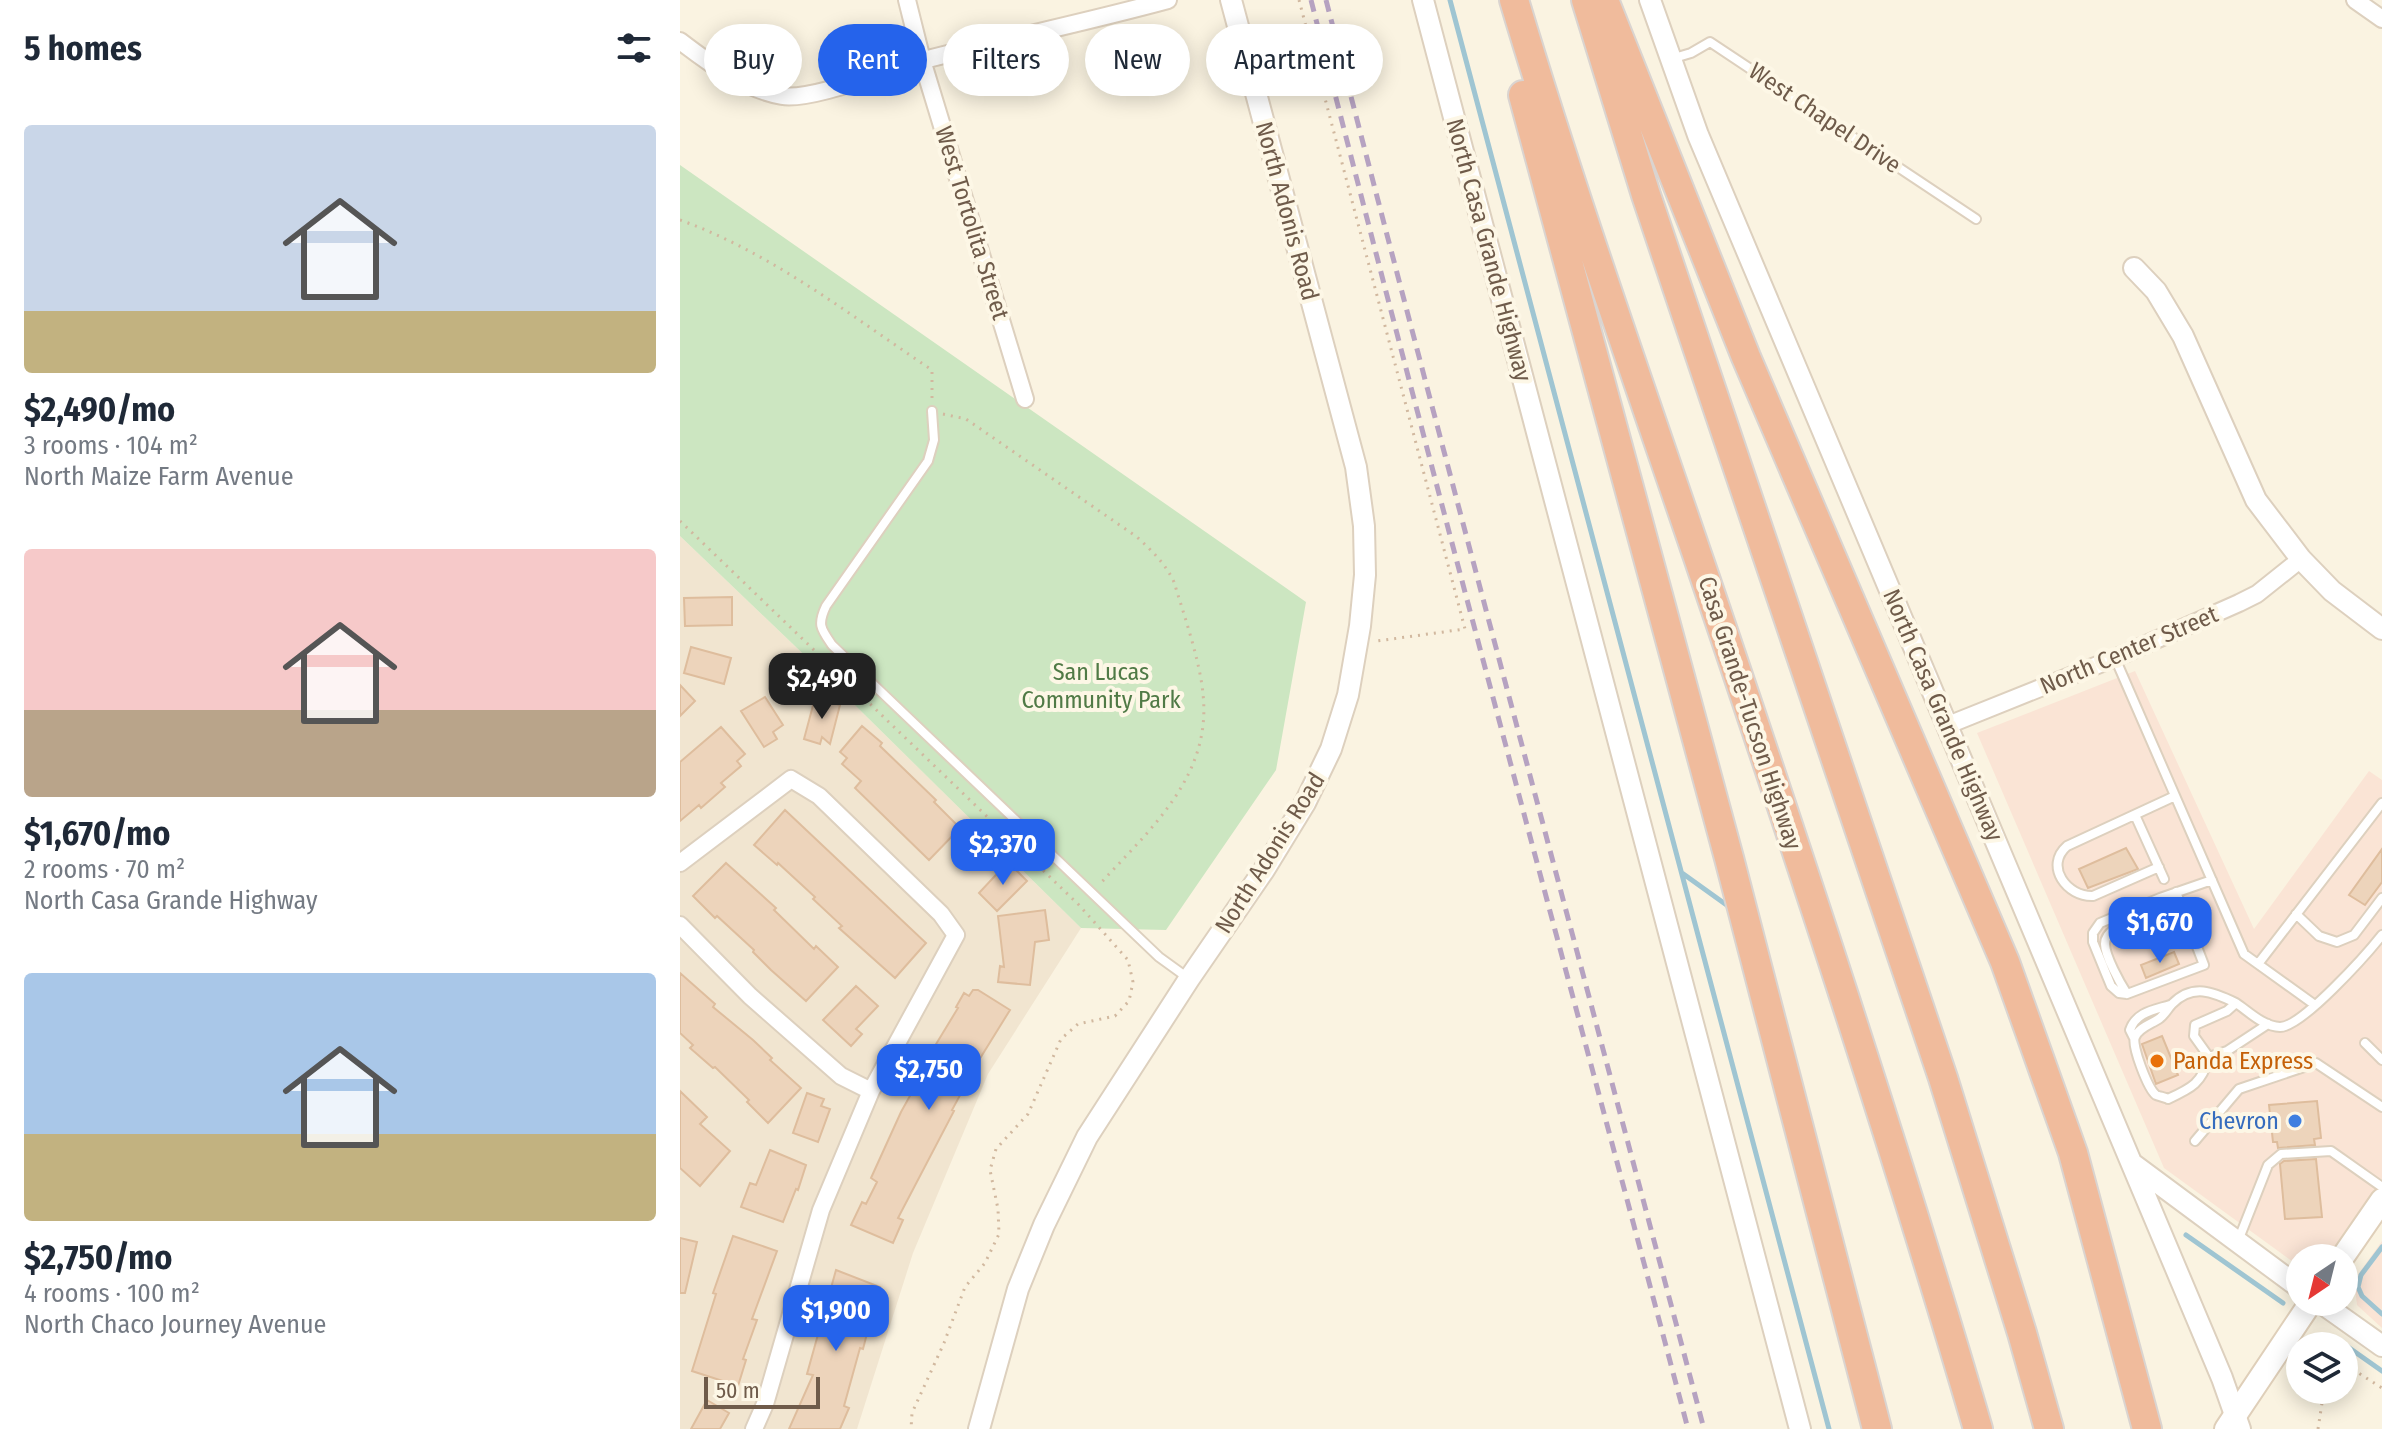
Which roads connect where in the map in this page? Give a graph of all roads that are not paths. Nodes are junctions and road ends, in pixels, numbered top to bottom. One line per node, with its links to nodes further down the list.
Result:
1 (907, 0): 12 (street, West Tortolita Street)
2 (1168, 0): 14 (street)
3 (1231, 0): 41 (street, North Adonis Road)
4 (1423, 0): 64 (street, North Casa Grande Highway)
5 (1507, 0): 65 (highway)
6 (1514, 0): 66 (highway, Casa Grande-Tucson Highway)
7 (1586, 0): 67 (highway)
8 (1604, 0): 68 (highway)
9 (1650, 0): 15 (street, North Casa Grande Highway)
10 (2355, 0): 11 (street)
11 (2382, 19)
12 (913, 24)
13 (680, 41): 17 (street)
14 (927, 59)
15 (1671, 59): 18 (lane, West Chapel Drive); 25 (street, North Casa Grande Highway)
16 (927, 76): 20 (street, West Tortolita Street)
17 (818, 92)
18 (1976, 219)
19 (2134, 268): 22 (street)
20 (1025, 399)
21 (932, 411): 41 (lane)
22 (2301, 559): 23 (street); 24 (street, North Center Street)
23 (2382, 629)
24 (2115, 658): 25 (street, North Center Street); 26 (lane)
25 (1948, 725): 52 (street, North Casa Grande Highway)
26 (2175, 796): 28 (lane); 34 (lane)
27 (2382, 803): 29 (lane)
28 (2135, 815): 32 (lane); 32 (lane)
29 (2372, 816): 30 (lane); 37 (lane)
30 (2382, 825)
31 (680, 863): 49 (street)
32 (2159, 867): 33 (lane)
33 (2164, 879)
34 (2212, 880): 35 (lane); 40 (lane)
35 (2177, 897): 42 (lane); 42 (lane); 42 (lane)
36 (2382, 898): 37 (lane)
37 (2296, 914): 40 (lane)
38 (680, 925): 49 (street)
39 (2382, 935): 44 (lane)
40 (2258, 964): 44 (lane)
41 (1189, 979): 63 (street, North Adonis Road)
42 (2127, 994)
43 (2236, 1003): 45 (lane); 47 (lane); 47 (lane)
44 (2315, 1005): 45 (lane)
45 (2268, 1024): 47 (lane)
46 (2382, 1052): 48 (lane)
47 (2209, 1057)
48 (2382, 1060)
49 (871, 1091): 62 (street)
50 (2382, 1107): 51 (lane)
51 (2195, 1141)
52 (2130, 1162): 55 (street); 61 (street, North Casa Grande Highway)
53 (2382, 1187): 55 (lane)
54 (2382, 1200): 56 (main road)
55 (2237, 1242): 57 (street)
56 (2352, 1244)
57 (2286, 1278)
58 (2302, 1316): 61 (main road)
59 (2340, 1316): 60 (street)
60 (2382, 1346)
61 (2234, 1425)
62 (754, 1429)
63 (979, 1429)
64 (1800, 1429)
65 (1877, 1429)
66 (1978, 1429)
67 (2049, 1429)
68 (2147, 1429)

